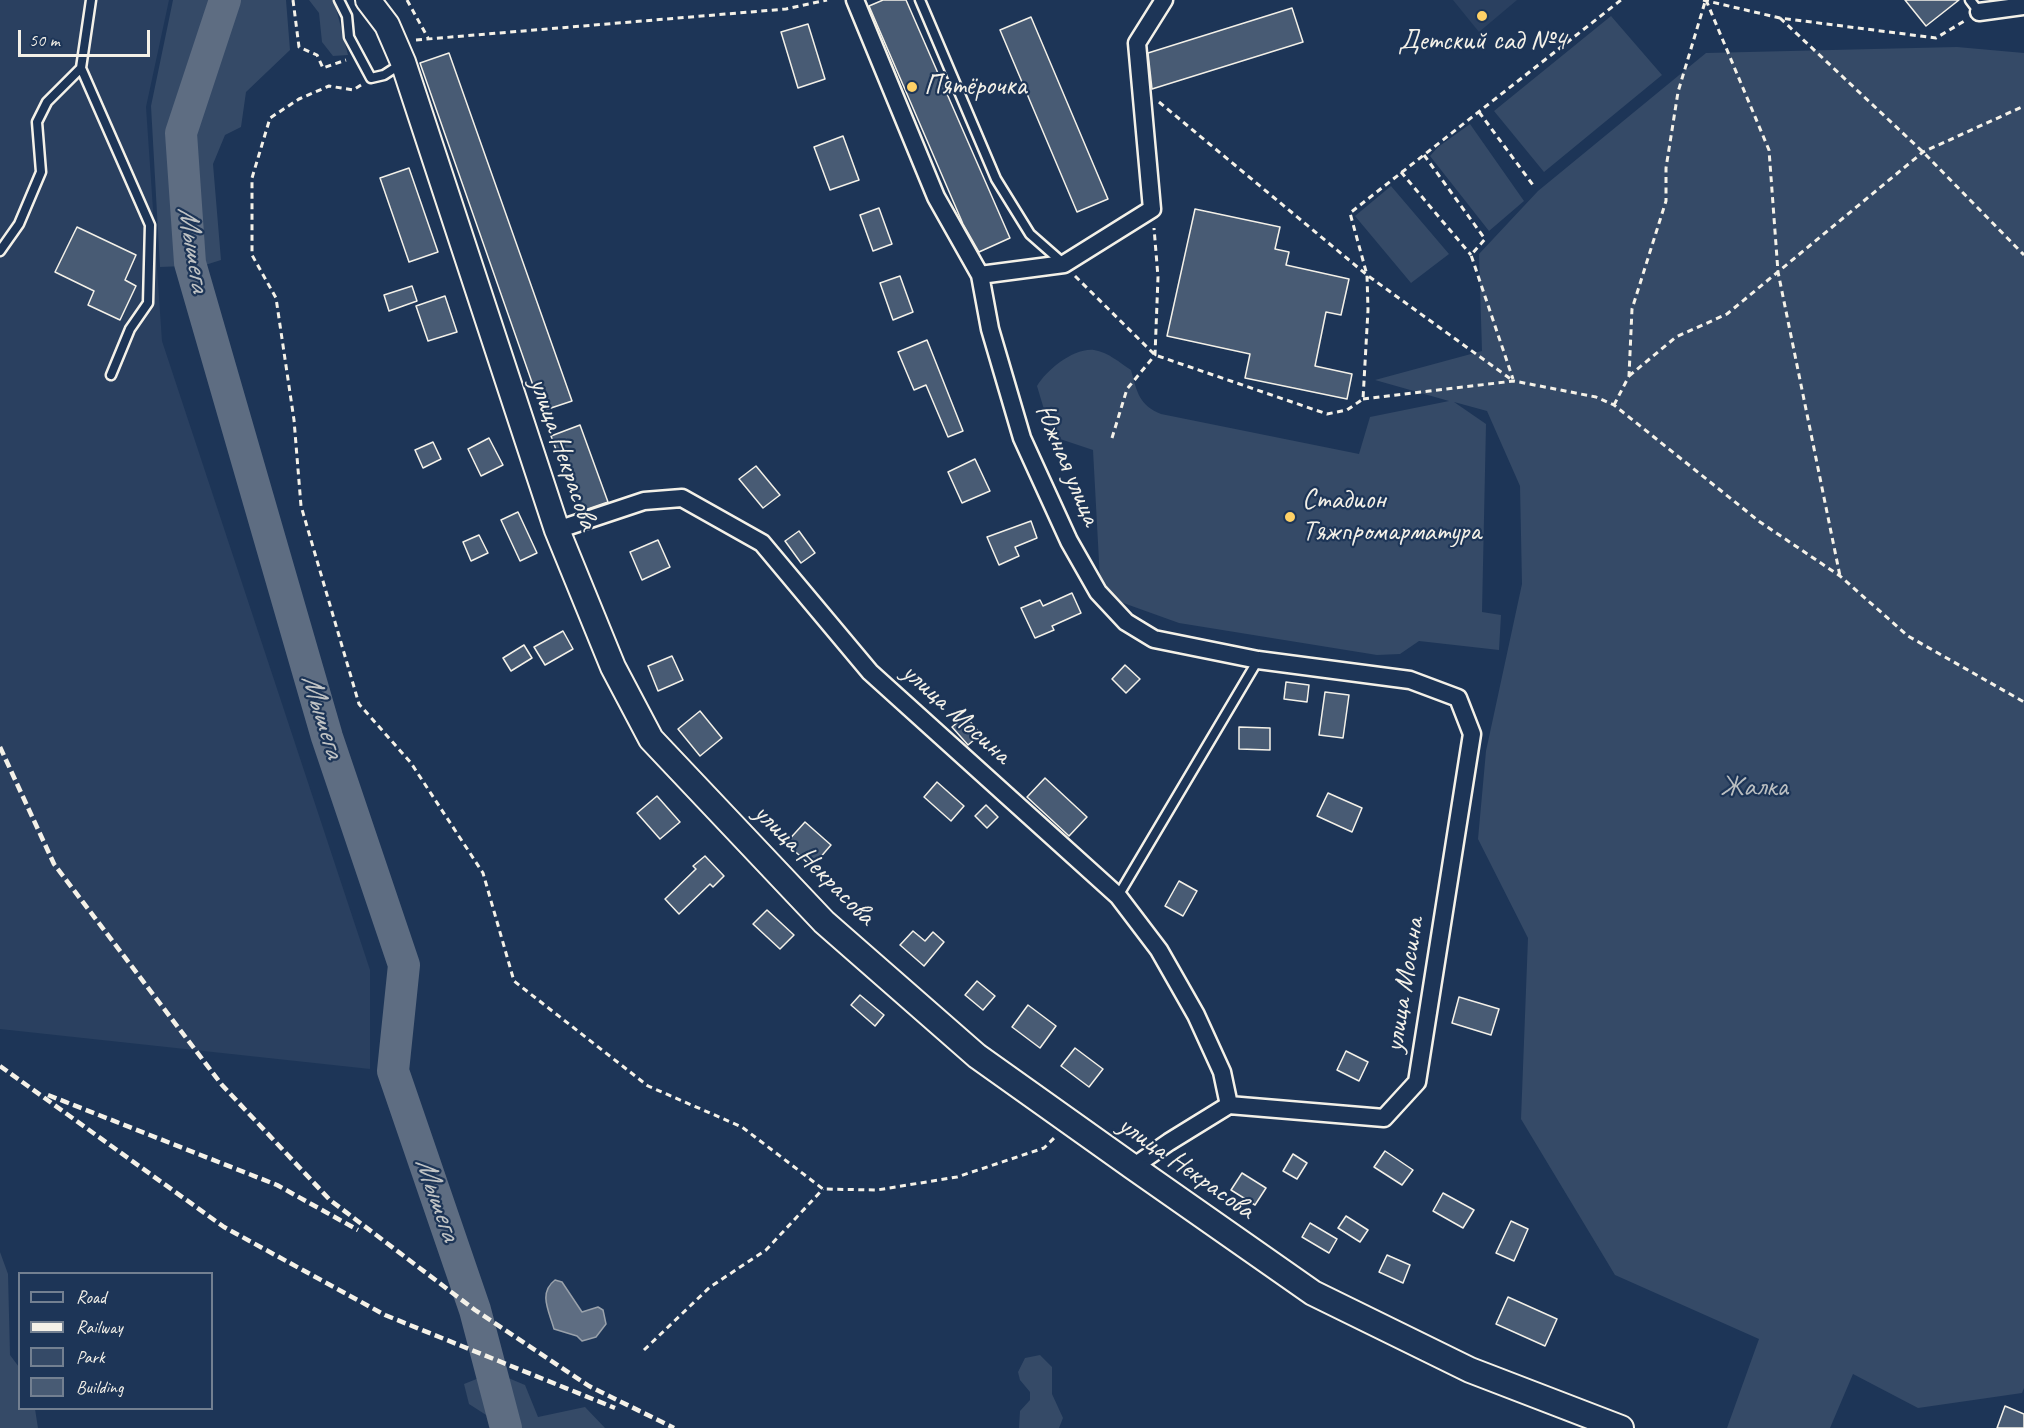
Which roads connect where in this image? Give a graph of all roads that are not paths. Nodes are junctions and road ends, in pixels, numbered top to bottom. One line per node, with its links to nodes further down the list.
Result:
1 (91, 0): 10 (lane)
2 (339, 0): 9 (lane)
3 (368, 0): 9 (main road, улица Некрасова)
4 (855, 0): 13 (street, Южная улица)
5 (920, 0): 12 (lane)
6 (1164, 0): 12 (street)
7 (1975, 6): 8 (street)
8 (2024, 6)
9 (403, 62): 15 (main road, улица Некрасова)
10 (81, 68): 11 (lane); 14 (lane)
11 (0, 251)
12 (1064, 264): 13 (street)
13 (980, 275): 16 (street, Южная улица)
14 (111, 375)
15 (557, 530): 18 (street, улица Мосина); 20 (main road, улица Некрасова)
16 (1258, 660): 17 (street, Южная улица); 18 (lane)
17 (1458, 698): 19 (street, улица Мосина)
18 (1118, 896): 19 (street, улица Мосина)
19 (1229, 1105): 20 (street)
20 (1133, 1167): 21 (main road, улица Некрасова)
21 (1621, 1428)

